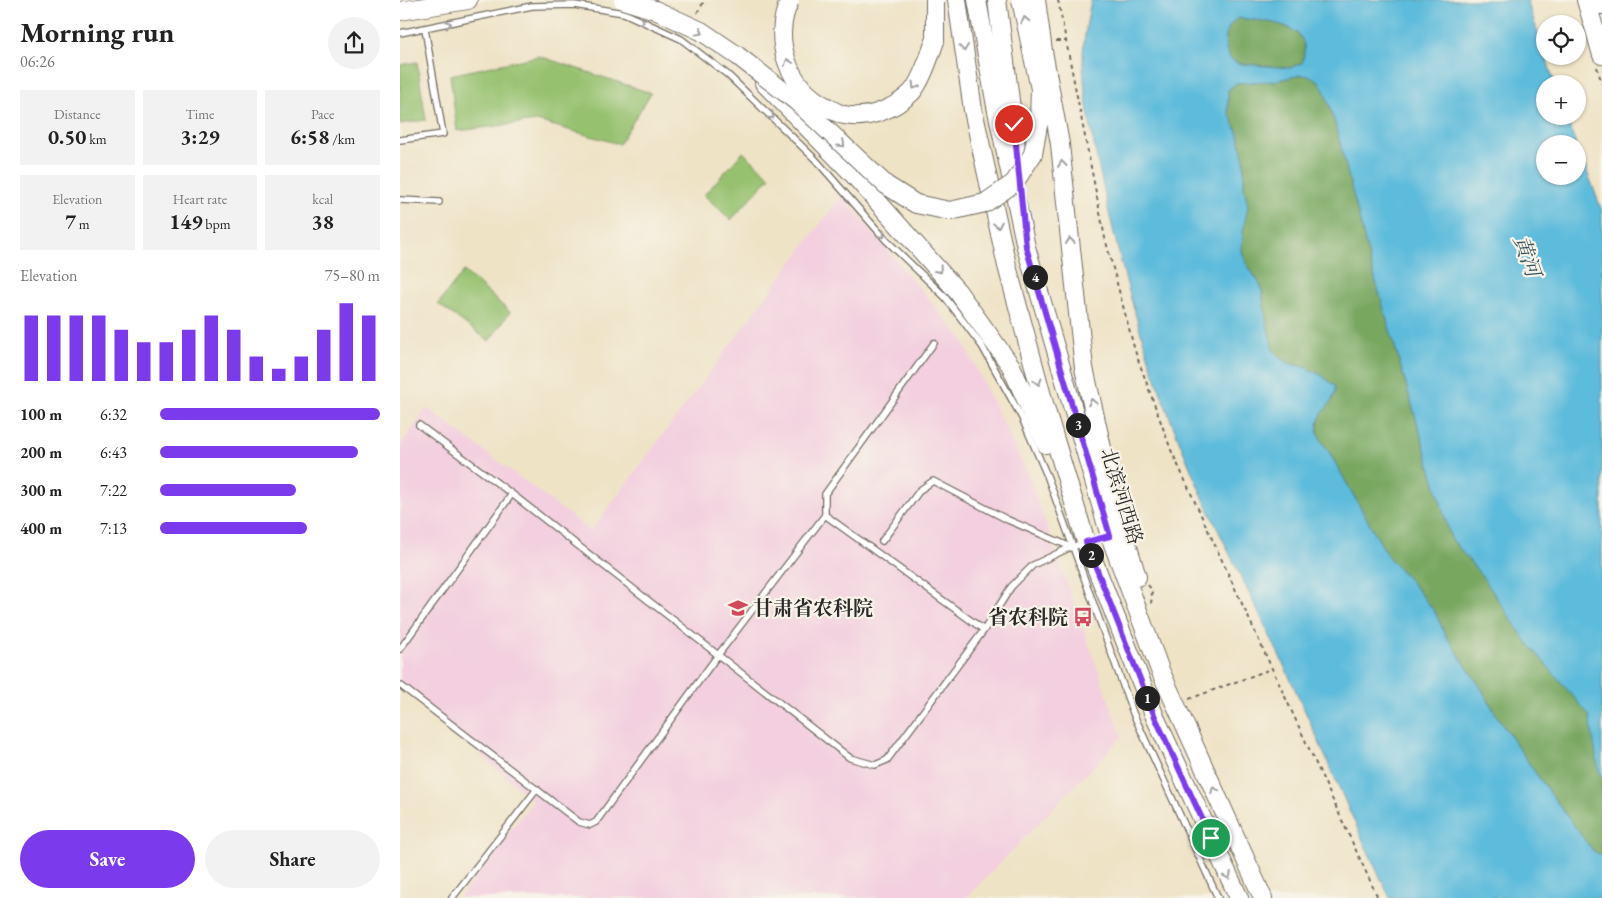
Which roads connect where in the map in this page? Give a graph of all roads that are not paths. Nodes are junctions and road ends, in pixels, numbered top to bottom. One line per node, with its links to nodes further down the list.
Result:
1 (468, 0): 13 (main road)
2 (623, 0): 17 (main road, one-way to 17, bridge)
3 (790, 0): 4 (main road, one-way to 3, bridge)
4 (935, 0)
5 (957, 0): 25 (main road, one-way to 25)
6 (977, 0): 21 (main road, 北滨河西路)
7 (997, 0): 21 (main road)
8 (1021, 0): 17 (main road, one-way to 8, bridge)
9 (1036, 0): 33 (main road, one-way to 9, bridge)
10 (1586, 0): 16 (main road)
11 (1601, 0): 12 (main road)
12 (1602, 5)
13 (400, 11)
14 (425, 29): 15 (lane); 18 (lane); 29 (lane, one-way to 29)
15 (400, 33)
16 (1602, 55)
17 (738, 56): 25 (main road, one-way to 25, bridge)
18 (400, 140)
19 (400, 200): 20 (lane)
20 (439, 202)
21 (1026, 247): 27 (main road, 北滨河西路)
22 (934, 343): 26 (lane)
23 (419, 425): 24 (lane)
24 (512, 494): 31 (lane); 32 (lane)
25 (1076, 509): 29 (main road)
26 (825, 515): 30 (lane); 32 (lane)
27 (1110, 536): 29 (lane); 33 (main road, 北滨河西路)
28 (882, 541): 29 (lane)
29 (1078, 544): 30 (lane); 37 (lane); 38 (main road, one-way to 38)
30 (984, 630): 32 (lane)
31 (400, 650)
32 (718, 655): 35 (lane)
33 (1160, 670): 39 (main road, 北滨河西路, one-way to 33)
34 (400, 685): 35 (lane)
35 (536, 788): 36 (lane)
36 (452, 898)
37 (1218, 898)
38 (1239, 898)
39 (1263, 898)

